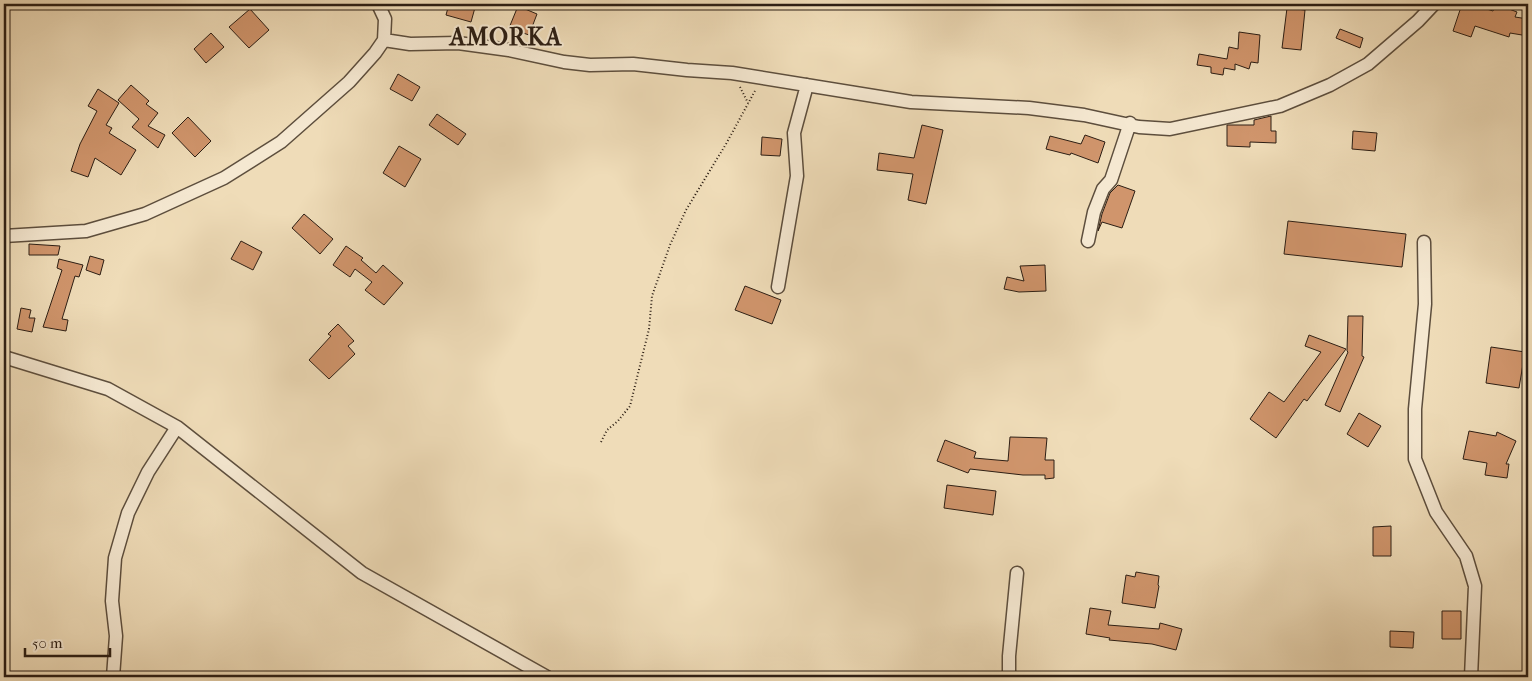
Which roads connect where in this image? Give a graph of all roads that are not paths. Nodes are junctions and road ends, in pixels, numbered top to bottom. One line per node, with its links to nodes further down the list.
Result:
1 (378, 4): 3 (street)
2 (1434, 4): 5 (street)
3 (384, 40): 4 (street); 6 (street)
4 (807, 85): 5 (street); 9 (street)
5 (1130, 124): 7 (street)
6 (4, 236)
7 (1088, 241)
8 (1424, 242): 16 (street)
9 (778, 288)
10 (4, 357): 11 (street)
11 (177, 427): 13 (street); 14 (street)
12 (1017, 573): 15 (street)
13 (113, 677)
14 (547, 677)
15 (1009, 677)
16 (1471, 677)

